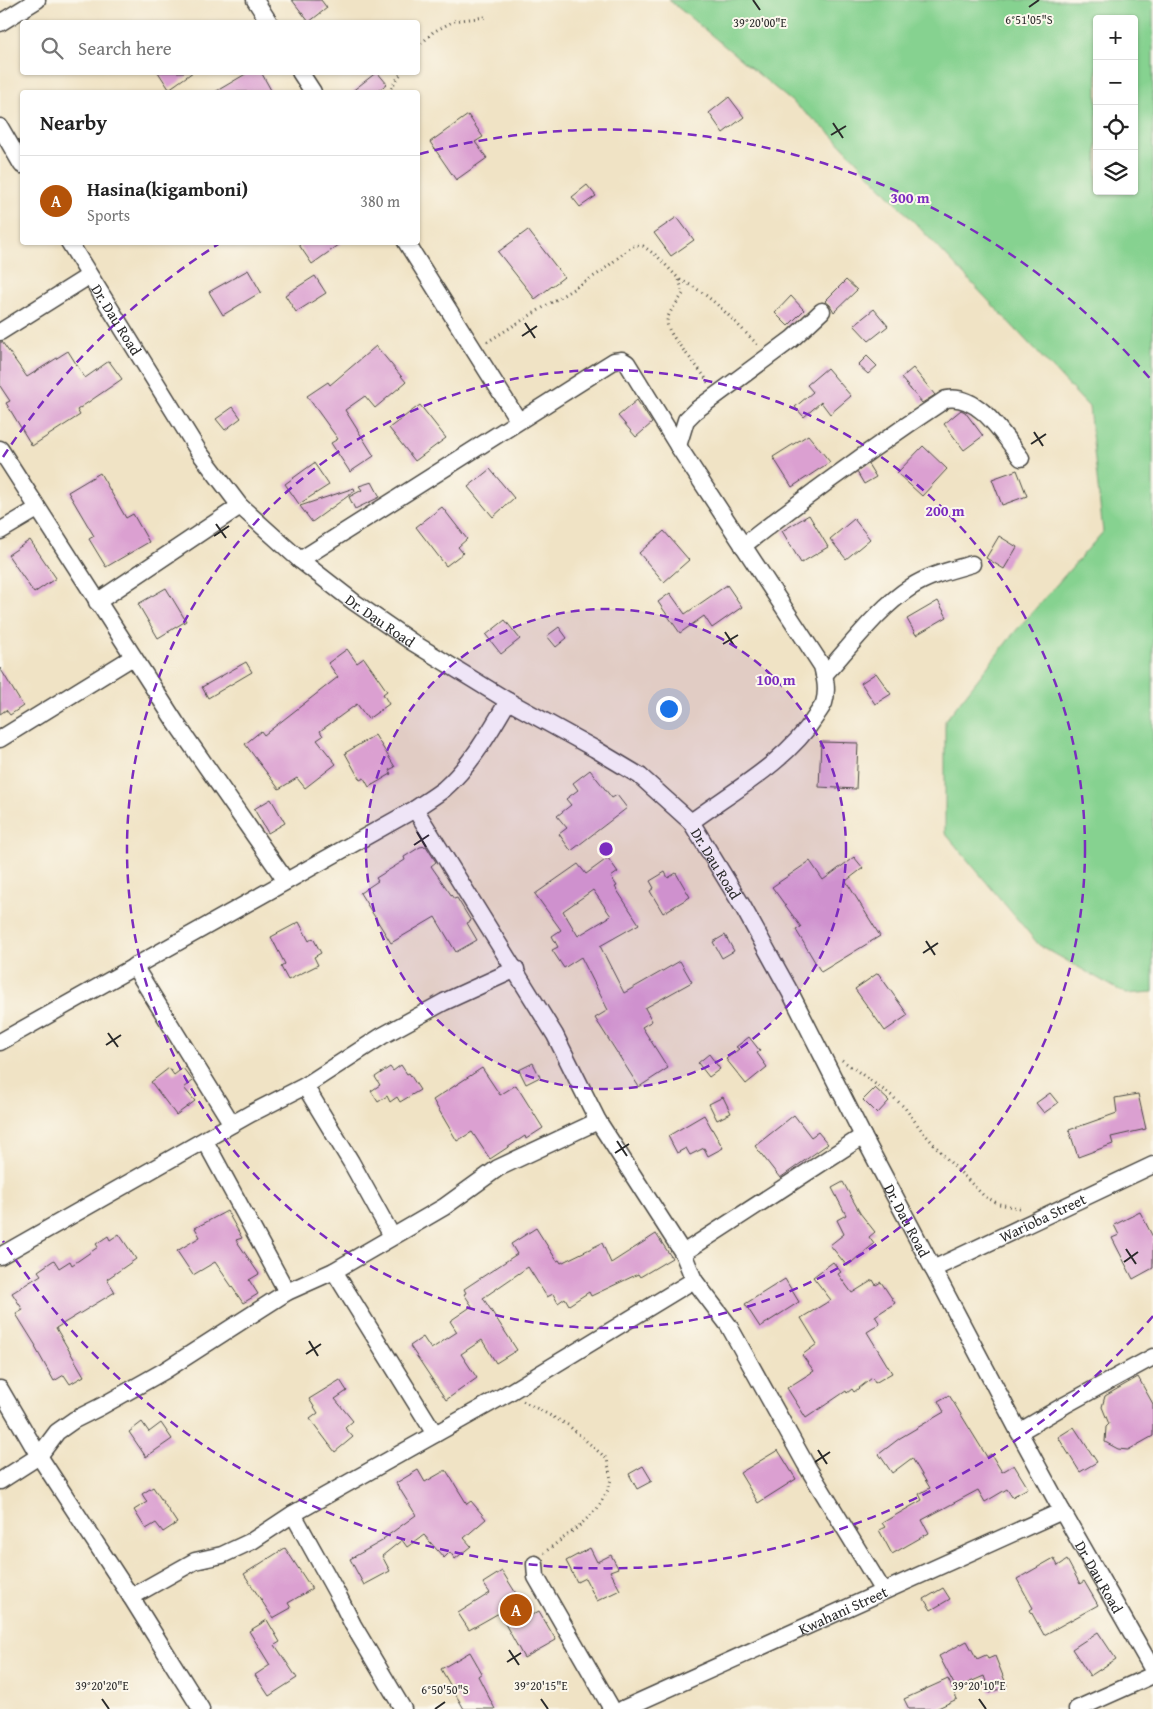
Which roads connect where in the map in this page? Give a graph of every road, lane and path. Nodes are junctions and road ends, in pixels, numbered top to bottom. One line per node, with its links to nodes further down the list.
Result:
1 (37, 0): 5 (street)
2 (255, 0): 4 (street)
3 (485, 17): 6 (path)
4 (268, 20)
5 (0, 23)
6 (420, 44)
7 (302, 75): 9 (street)
8 (400, 75): 10 (path)
9 (312, 90)
10 (389, 90)
11 (1, 130): 12 (street)
12 (20, 162)
13 (71, 245): 15 (street, Dr. Dau Road)
14 (408, 245): 19 (street)
15 (89, 276): 18 (street); 26 (street, Dr. Dau Road)
16 (679, 280): 19 (path); 20 (path); 21 (path)
17 (822, 311): 20 (street)
18 (0, 332)
19 (474, 350): 22 (street)
20 (770, 356): 21 (street)
21 (714, 396): 23 (street)
22 (518, 420): 23 (street); 30 (street)
23 (678, 446): 29 (street)
24 (0, 450): 27 (street)
25 (1021, 458): 29 (street)
26 (240, 506): 30 (street, Dr. Dau Road); 32 (street)
27 (37, 509): 28 (street); 32 (street)
28 (0, 531)
29 (743, 546): 34 (street)
30 (300, 560): 35 (street, Dr. Dau Road)
31 (972, 564): 34 (street)
32 (97, 602): 33 (street)
33 (132, 657): 36 (street); 39 (street)
34 (824, 675): 38 (street)
35 (508, 701): 37 (street); 38 (street, Dr. Dau Road)
36 (0, 739)
37 (415, 809): 39 (street); 41 (street)
38 (691, 822): 47 (street, Dr. Dau Road)
39 (286, 881): 40 (street)
40 (134, 966): 42 (street); 46 (street)
41 (516, 969): 44 (street); 45 (street)
42 (0, 1042)
43 (841, 1059): 50 (path)
44 (305, 1086): 46 (street); 51 (street)
45 (598, 1121): 51 (street); 52 (street)
46 (232, 1124): 48 (street)
47 (863, 1136): 52 (street); 54 (street, Dr. Dau Road)
48 (205, 1141): 53 (street); 57 (street)
49 (1153, 1165): 50 (street, Warioba Street)
50 (1045, 1216): 54 (street, Warioba Street)
51 (392, 1236): 55 (street)
52 (683, 1253): 56 (street)
53 (0, 1256)
54 (933, 1269): 61 (street, Dr. Dau Road)
55 (334, 1271): 57 (street); 62 (street)
56 (694, 1280): 60 (street); 68 (street)
57 (287, 1292): 63 (street)
58 (1153, 1357): 61 (street)
59 (0, 1389): 63 (street)
60 (510, 1392): 62 (street); 67 (path)
61 (1019, 1432): 65 (street, Dr. Dau Road)
62 (435, 1434): 66 (street)
63 (39, 1456): 64 (street); 69 (street)
64 (0, 1482)
65 (1062, 1511): 68 (street, Kwahani Street); 70 (street, Dr. Dau Road)
66 (293, 1514): 69 (street); 73 (street)
67 (535, 1564): 74 (street)
68 (883, 1591): 75 (street, Kwahani Street)
69 (131, 1597): 72 (street)
70 (1153, 1670)
71 (1153, 1675): 76 (street)
72 (201, 1709)
73 (403, 1709)
74 (612, 1709)
75 (623, 1709)
76 (1077, 1709)

